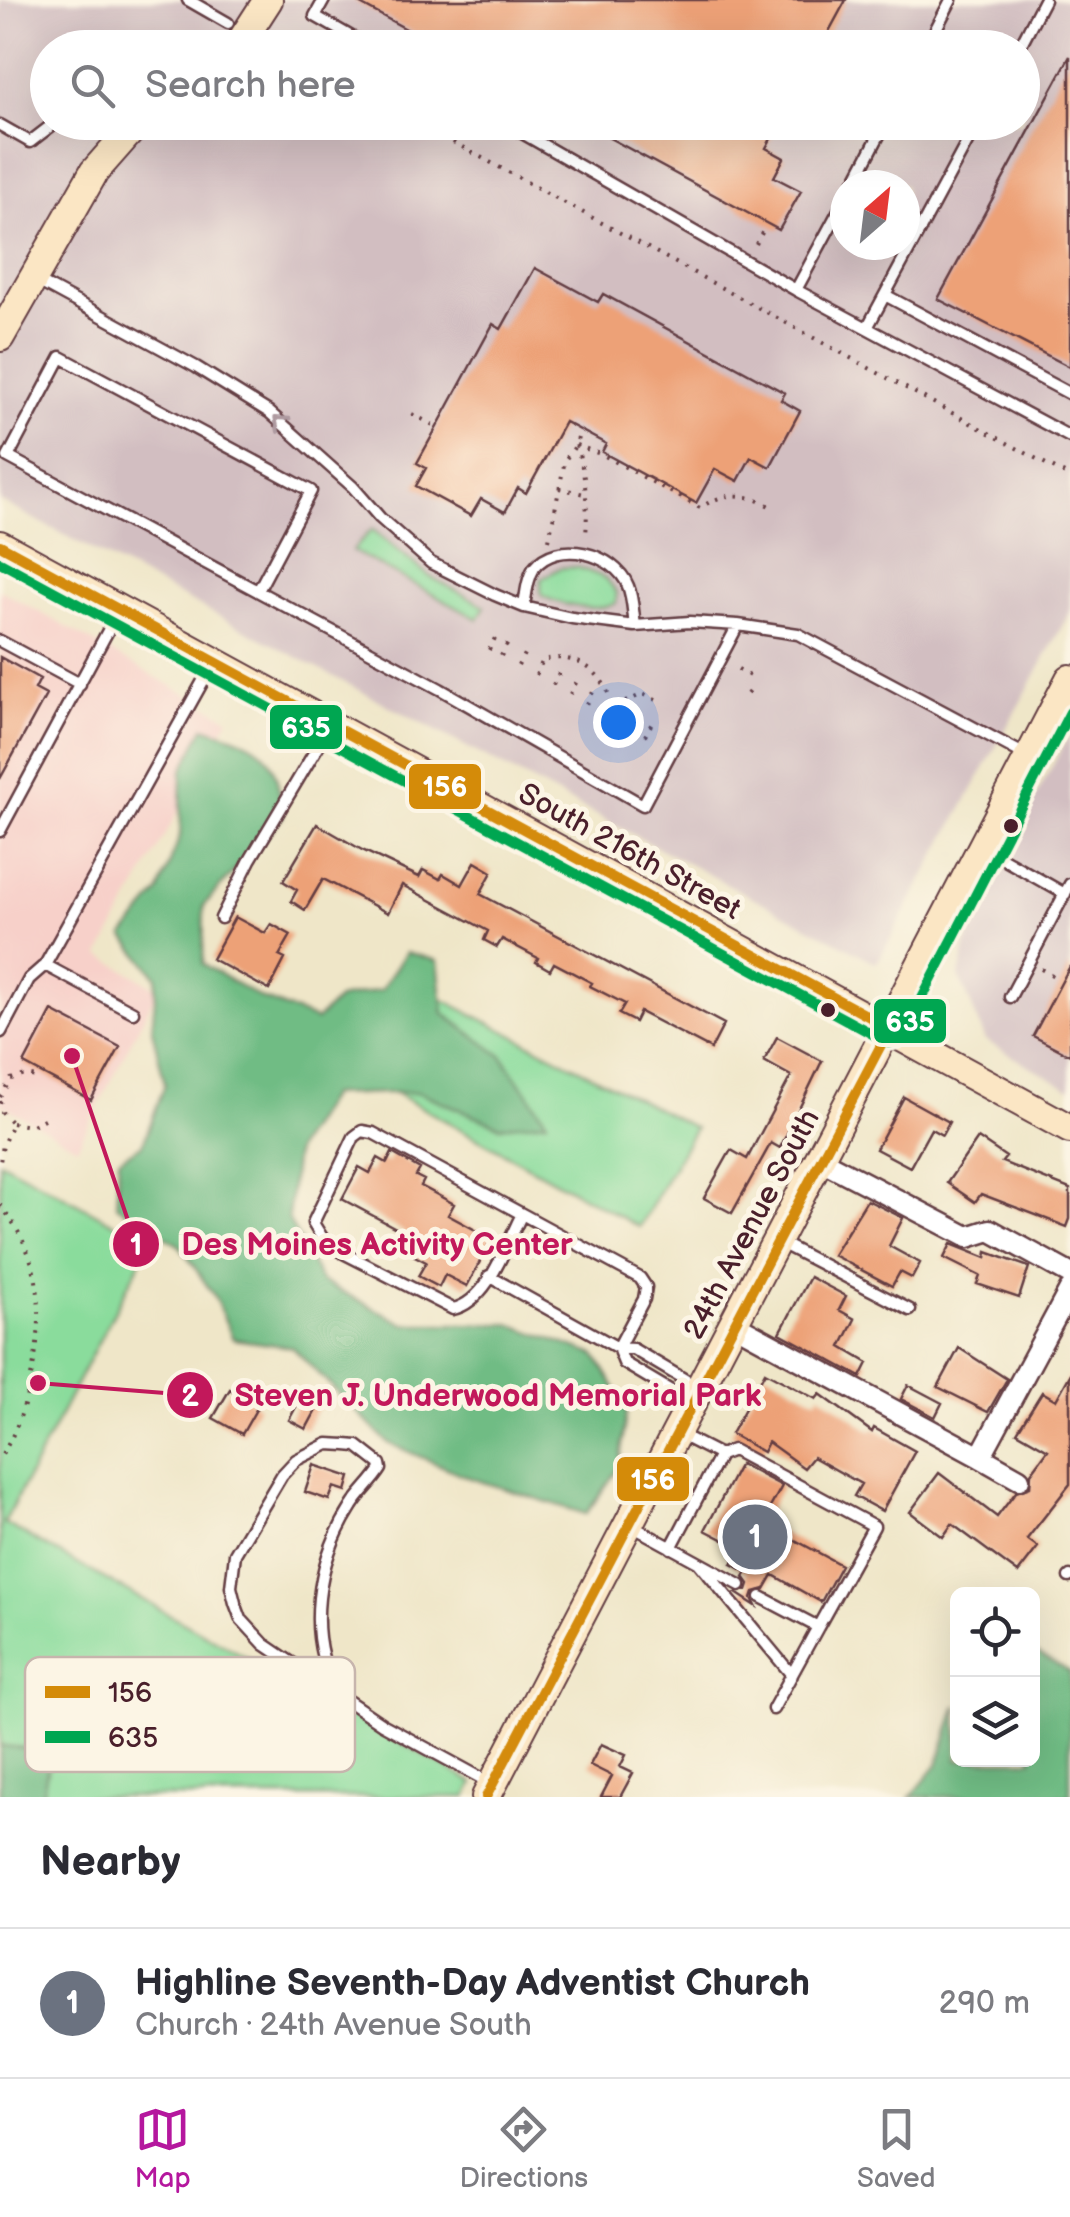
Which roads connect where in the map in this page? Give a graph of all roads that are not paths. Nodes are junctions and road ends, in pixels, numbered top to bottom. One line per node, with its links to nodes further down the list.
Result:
1 (188, 0): 6 (lane)
2 (268, 0): 7 (street)
3 (324, 0): 8 (lane)
4 (951, 0): 9 (lane)
5 (1044, 0): 10 (lane)
6 (226, 30)
7 (237, 30)
8 (340, 30)
9 (935, 30)
10 (1028, 30)
11 (0, 125): 12 (lane)
12 (33, 140)
13 (122, 140): 19 (street)
14 (534, 140): 20 (lane)
15 (876, 140): 17 (lane)
16 (968, 140): 21 (lane)
17 (860, 170)
18 (830, 227): 20 (lane)
19 (32, 278): 23 (street); 28 (lane, one-way to 19)
20 (796, 290): 22 (lane)
21 (885, 294): 22 (lane); 24 (lane)
22 (867, 328): 25 (lane)
23 (0, 337)
24 (1070, 394)
25 (1070, 437)
26 (0, 545): 29 (street, South 216th Street)
27 (258, 591): 27 (lane); 30 (lane)
28 (524, 606): 31 (lane); 31 (lane)
29 (120, 610): 33 (street, South 216th Street); 35 (lane)
30 (738, 625): 31 (lane); 37 (lane)
31 (635, 626)
32 (0, 641): 35 (lane)
33 (215, 660): 36 (street, South 216th Street); 42 (lane)
34 (1070, 680): 37 (street, 24th Avenue South)
35 (80, 684): 38 (lane)
36 (331, 725): 41 (lane); 45 (street, South 216th Street)
37 (1030, 757): 39 (street, 24th Avenue South)
38 (0, 831)
39 (984, 847): 40 (lane); 45 (street, 24th Avenue South)
40 (1067, 889): 43 (lane)
41 (220, 918)
42 (45, 965): 44 (lane); 46 (lane)
43 (1010, 997)
44 (133, 1012)
45 (890, 1028): 47 (street, South 216th Street); 48 (street, 24th Avenue South)
46 (1, 1032)
47 (1070, 1129)
48 (821, 1160): 50 (street, 24th Avenue South); 51 (street)
49 (522, 1214): 52 (lane); 52 (lane); 56 (lane)
50 (778, 1241): 54 (lane); 55 (street, 24th Avenue South)
51 (1070, 1274)
52 (490, 1276): 56 (lane)
53 (1070, 1290): 60 (street)
54 (910, 1310)
55 (734, 1324): 57 (street, 24th Avenue South); 60 (street)
56 (618, 1348): 57 (lane); 57 (lane)
57 (696, 1397): 58 (street, 24th Avenue South)
58 (678, 1433): 59 (lane); 62 (street, 24th Avenue South)
59 (720, 1455): 63 (lane); 67 (lane)
60 (980, 1457): 61 (street)
61 (1019, 1479)
62 (629, 1525): 63 (lane); 73 (street, 24th Avenue South)
63 (671, 1548): 64 (lane)
64 (700, 1563): 65 (lane); 70 (lane)
65 (740, 1585)
66 (762, 1596): 67 (lane)
67 (818, 1627): 70 (lane)
68 (284, 1657): 69 (lane)
69 (320, 1657)
70 (792, 1675): 72 (lane)
71 (355, 1705): 73 (lane)
72 (773, 1709)
73 (489, 1791)

